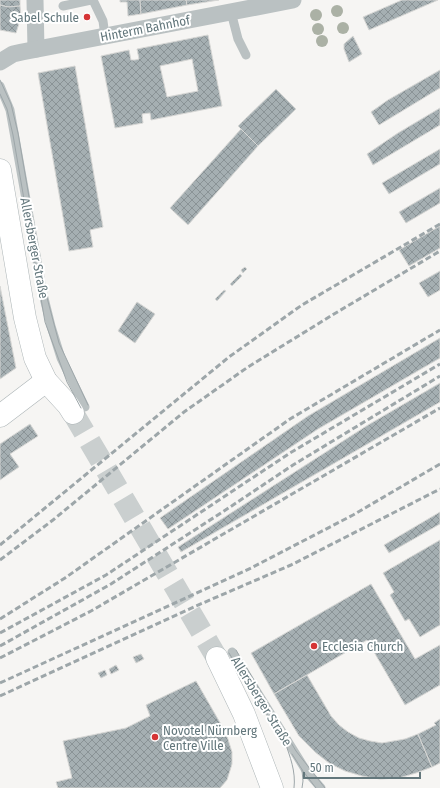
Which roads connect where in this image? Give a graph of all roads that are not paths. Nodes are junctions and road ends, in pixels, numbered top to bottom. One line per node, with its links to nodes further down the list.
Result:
1 (34, 0): 7 (street)
2 (92, 0): 4 (lane); 6 (lane)
3 (293, 0): 5 (street, Hinterm Bahnhof)
4 (63, 6)
5 (231, 12): 6 (street, Hinterm Bahnhof); 8 (lane)
6 (105, 36): 7 (street, Hinterm Bahnhof)
7 (36, 49): 9 (street, Hinterm Bahnhof)
8 (246, 55)
9 (0, 62)
10 (0, 86): 13 (lane, Allersberger Straße)
11 (0, 170): 12 (main road, Allersberger Straße)
12 (55, 381): 13 (lane); 14 (main road, Allersberger Straße); 15 (main road)
13 (72, 383): 14 (lane, Allersberger Straße)
14 (79, 410)
15 (0, 416)
16 (225, 655): 17 (main road, Allersberger Straße); 18 (lane, Allersberger Straße)
17 (272, 788)
18 (321, 788)

